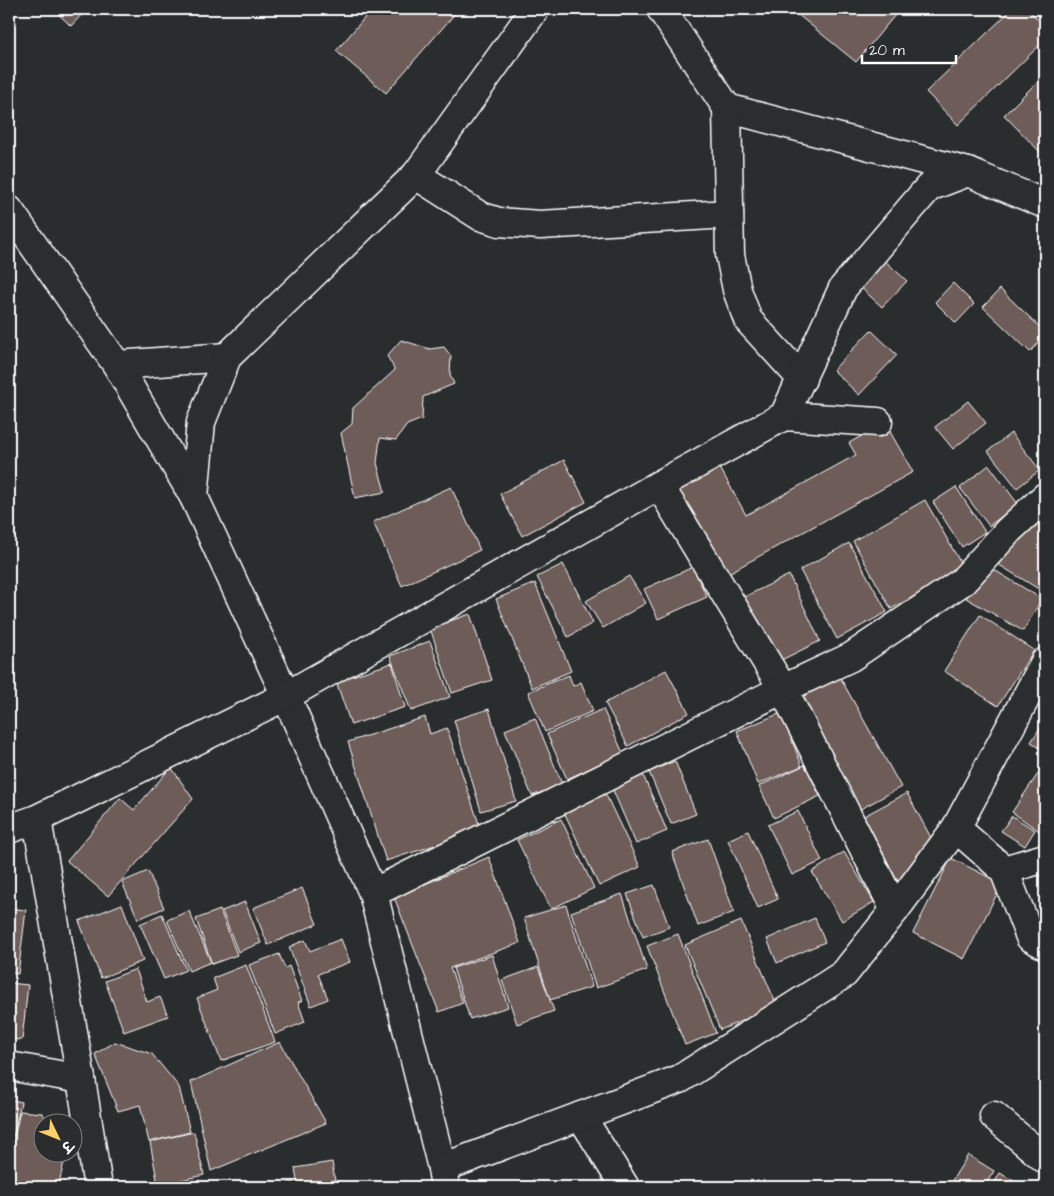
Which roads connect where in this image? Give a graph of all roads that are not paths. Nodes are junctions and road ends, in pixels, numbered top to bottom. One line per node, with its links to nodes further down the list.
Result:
1 (536, 9): 5 (street)
2 (661, 9): 3 (street)
3 (727, 108): 4 (street); 8 (street)
4 (968, 172): 6 (street); 11 (street)
5 (416, 176): 8 (street); 9 (street)
6 (1045, 204)
7 (9, 210): 10 (street)
8 (729, 214): 11 (street)
9 (227, 357): 10 (street); 15 (street)
10 (117, 365): 15 (street)
11 (802, 379): 12 (street)
12 (784, 416): 13 (street); 14 (street)
13 (878, 422)
14 (659, 485): 18 (street); 19 (street)
15 (194, 497): 19 (street)
16 (1045, 497): 18 (street)
17 (1045, 662): 21 (street)
18 (783, 689): 25 (street); 26 (street)
19 (286, 696): 20 (street); 25 (street)
20 (37, 819): 22 (street); 29 (street)
21 (956, 828): 24 (street); 26 (street)
22 (9, 829)
23 (1045, 858): 24 (street)
24 (1004, 870): 27 (street)
25 (372, 893): 33 (street)
26 (895, 910): 30 (street)
27 (1045, 945)
28 (9, 1066): 29 (street)
29 (82, 1079): 34 (street)
30 (580, 1116): 33 (street); 35 (street)
31 (994, 1116): 32 (street)
32 (1045, 1159)
33 (443, 1177)
34 (98, 1187)
35 (625, 1187)

